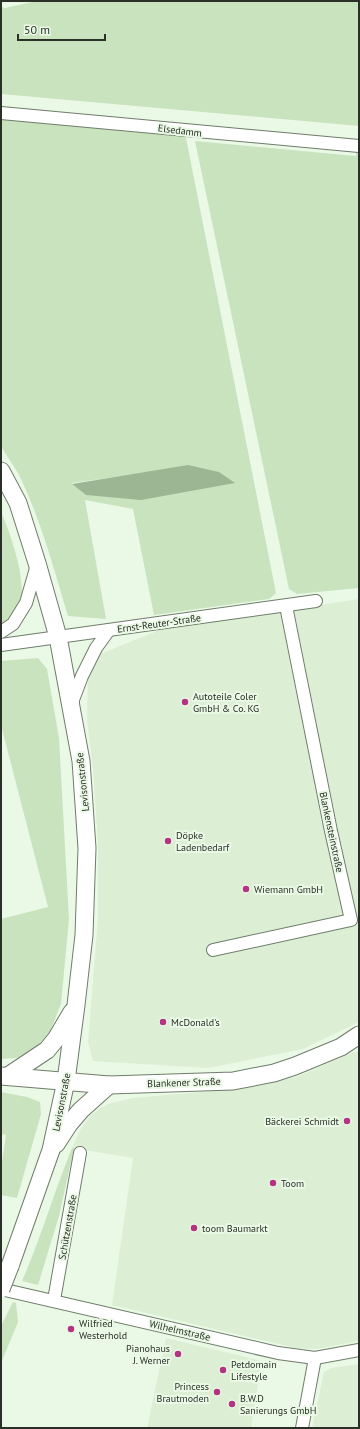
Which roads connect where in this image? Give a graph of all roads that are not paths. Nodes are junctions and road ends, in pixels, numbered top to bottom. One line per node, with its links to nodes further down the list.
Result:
1 (1, 113): 2 (street, Elsedamm)
2 (359, 146)
3 (1, 471): 4 (main road, Levisonstraße)
4 (37, 563): 8 (street); 9 (main road, Levisonstraße)
5 (316, 601): 6 (street, Ernst-Reuter-Straße)
6 (286, 606): 7 (street, Ernst-Reuter-Straße); 12 (street, Blankensteinstraße)
7 (109, 630): 9 (street, Ernst-Reuter-Straße); 11 (street)
8 (1, 632)
9 (58, 637): 10 (street, Ernst-Reuter-Straße); 11 (main road, Levisonstraße)
10 (1, 645)
11 (71, 706): 13 (main road, Levisonstraße)
12 (213, 950)
13 (76, 1005): 15 (main road, Levisonstraße); 16 (main road, Levisonstraße)
14 (359, 1035): 17 (main road, Blankener Straße)
15 (5, 1076): 16 (main road, Blankener Straße)
16 (66, 1081): 17 (main road, Blankener Straße); 18 (main road, Levisonstraße)
17 (109, 1085): 18 (main road, Levisonstraße)
18 (51, 1150): 20 (main road, Levisonstraße, bridge)
19 (80, 1153): 21 (street, Schützenstraße)
20 (1, 1289): 21 (street, Wilhelmstraße)
21 (54, 1300): 23 (street, Wilhelmstraße)
22 (359, 1350): 23 (street, Wilhelmstraße)
23 (315, 1358): 24 (street)
24 (302, 1428)

